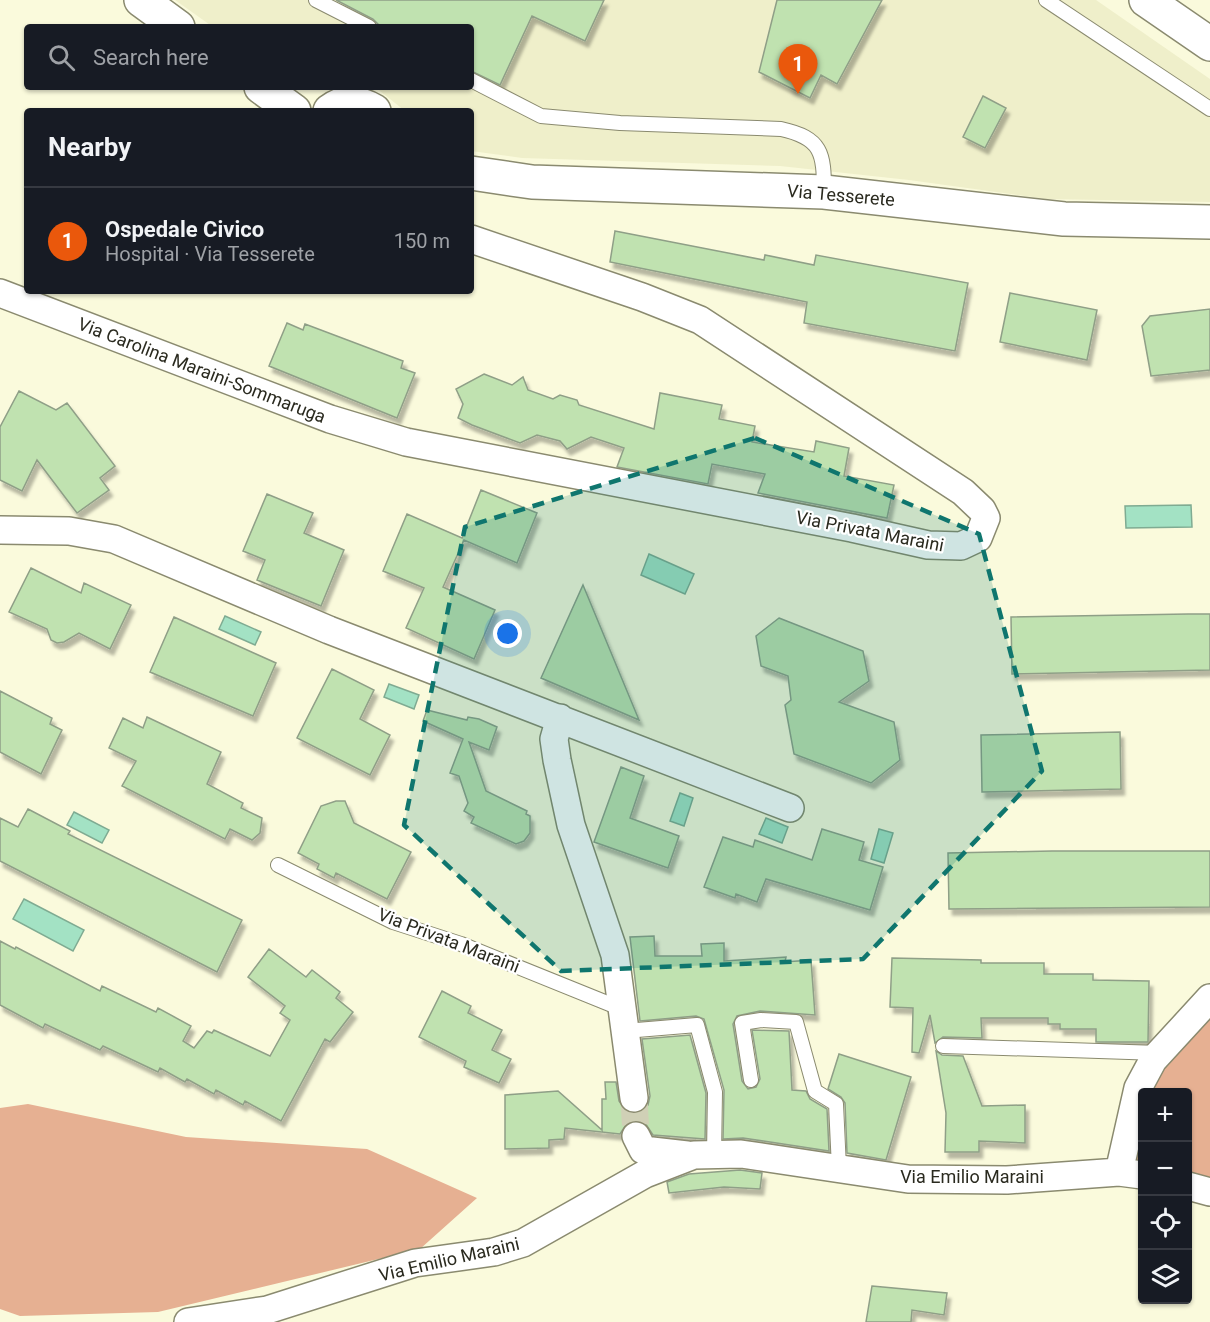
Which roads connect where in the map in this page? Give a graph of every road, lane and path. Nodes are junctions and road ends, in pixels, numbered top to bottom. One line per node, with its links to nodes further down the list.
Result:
1 (141, 0): 5 (street)
2 (316, 0): 6 (lane)
3 (1046, 0): 13 (lane)
4 (1146, 0): 7 (street)
5 (174, 24)
6 (363, 24)
7 (1210, 44)
8 (474, 82): 15 (lane)
9 (265, 90): 10 (street)
10 (290, 108)
11 (336, 108): 12 (street)
12 (366, 108)
13 (1210, 109)
14 (474, 173): 15 (street, Via Tesserete)
15 (824, 192): 16 (street, Via Tesserete)
16 (1210, 222)
17 (474, 240): 19 (street, Via Privata Maraini)
18 (0, 293): 19 (street, Via Carolina Maraini-Sommaruga)
19 (406, 441)
20 (0, 530): 21 (street)
21 (560, 718): 22 (street); 25 (street)
22 (790, 808)
23 (278, 865): 25 (lane, Via Privata Maraini)
24 (1210, 998): 27 (street)
25 (624, 1020): 29 (street); 31 (lane)
26 (943, 1046): 27 (lane)
27 (1159, 1053): 33 (street)
28 (751, 1080): 32 (lane)
29 (633, 1098)
30 (639, 1143): 31 (street, Via Emilio Maraini)
31 (704, 1155): 32 (street, Via Emilio Maraini); 36 (street, Via Emilio Maraini)
32 (839, 1168): 33 (street, Via Emilio Maraini)
33 (1131, 1173)
34 (1192, 1187): 35 (street)
35 (1210, 1192)
36 (188, 1322)

